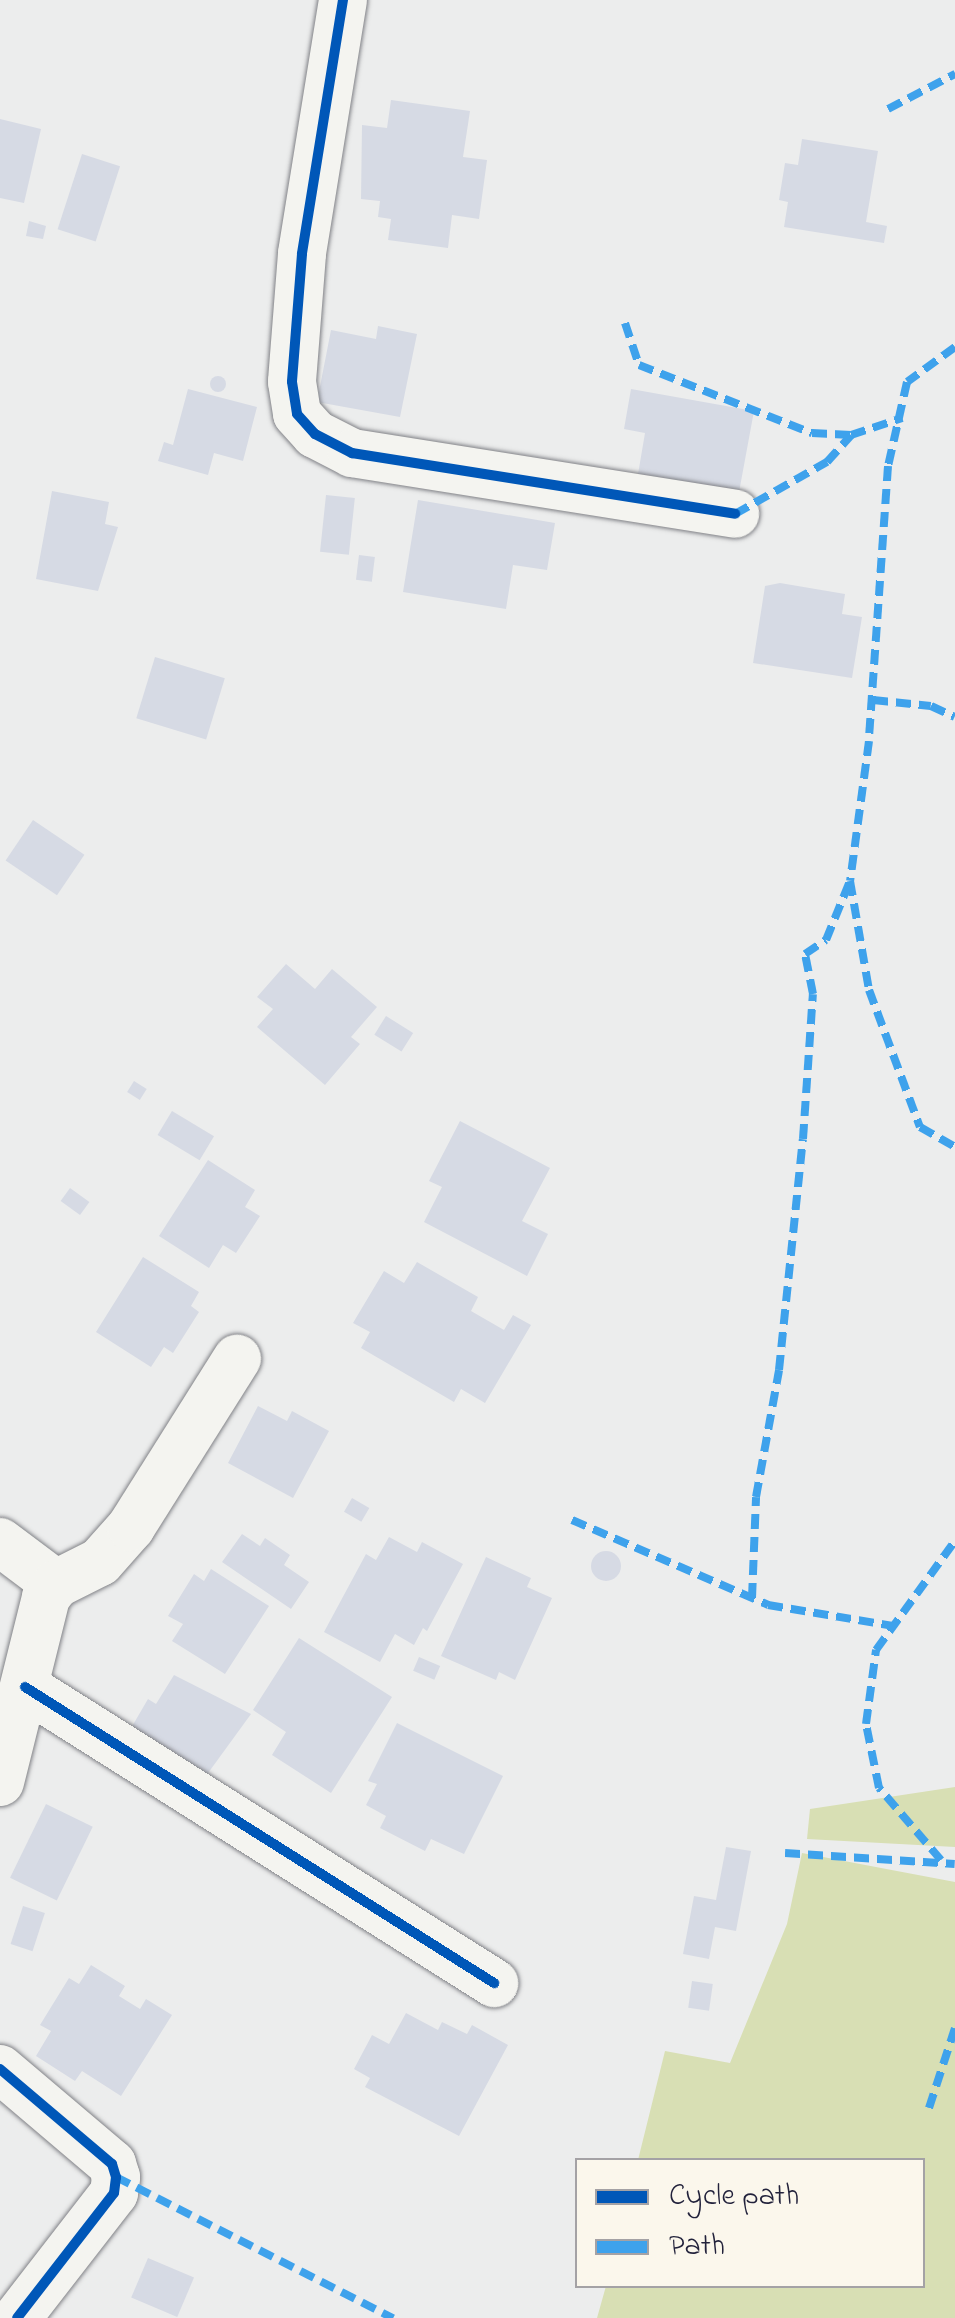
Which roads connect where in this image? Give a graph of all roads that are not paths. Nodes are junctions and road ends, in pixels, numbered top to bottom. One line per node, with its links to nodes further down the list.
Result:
1 (344, 0): 2 (street)
2 (735, 514)
3 (237, 1359): 5 (street)
4 (0, 1542): 5 (street)
5 (56, 1584): 6 (street)
6 (26, 1687): 7 (street); 8 (street)
7 (0, 1782)
8 (494, 1984)
9 (0, 2069): 10 (street)
10 (17, 2318)

